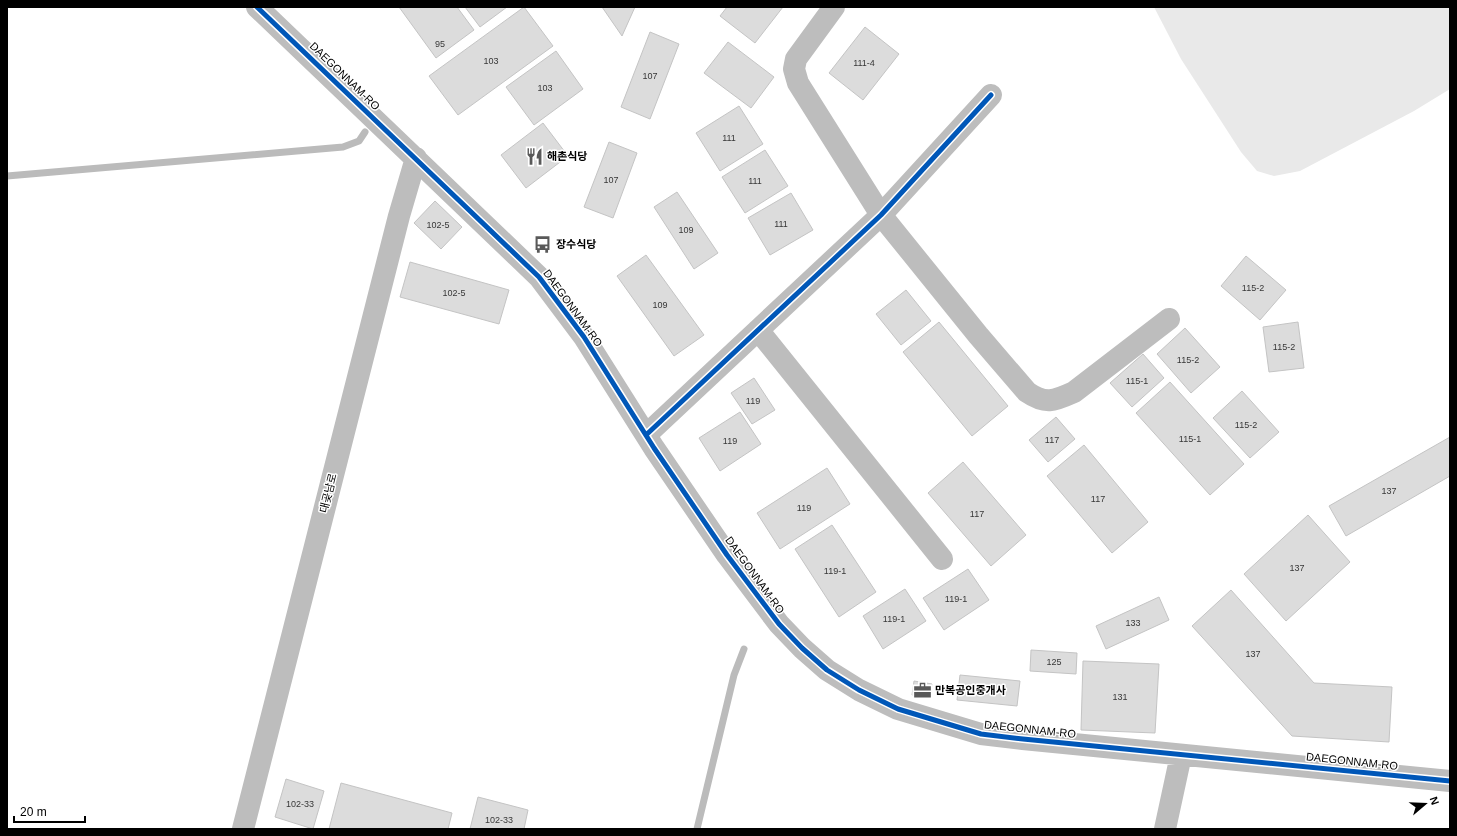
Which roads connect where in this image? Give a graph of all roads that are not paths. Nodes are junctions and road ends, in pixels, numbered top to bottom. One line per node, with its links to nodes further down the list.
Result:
1 (257, 7): 4 (street, DAEGONNAM-RO)
2 (834, 7): 5 (street)
3 (991, 95): 5 (street)
4 (416, 158): 8 (street, DAEGONNAM-RO); 12 (street, 대곶남로)
5 (881, 215): 6 (street); 7 (street)
6 (1169, 319)
7 (758, 330): 8 (street); 9 (street)
8 (646, 435): 10 (street, DAEGONNAM-RO)
9 (942, 559)
10 (1181, 755): 11 (street, DAEGONNAM-RO); 13 (street)
11 (1450, 781)
12 (243, 829)
13 (1165, 829)

